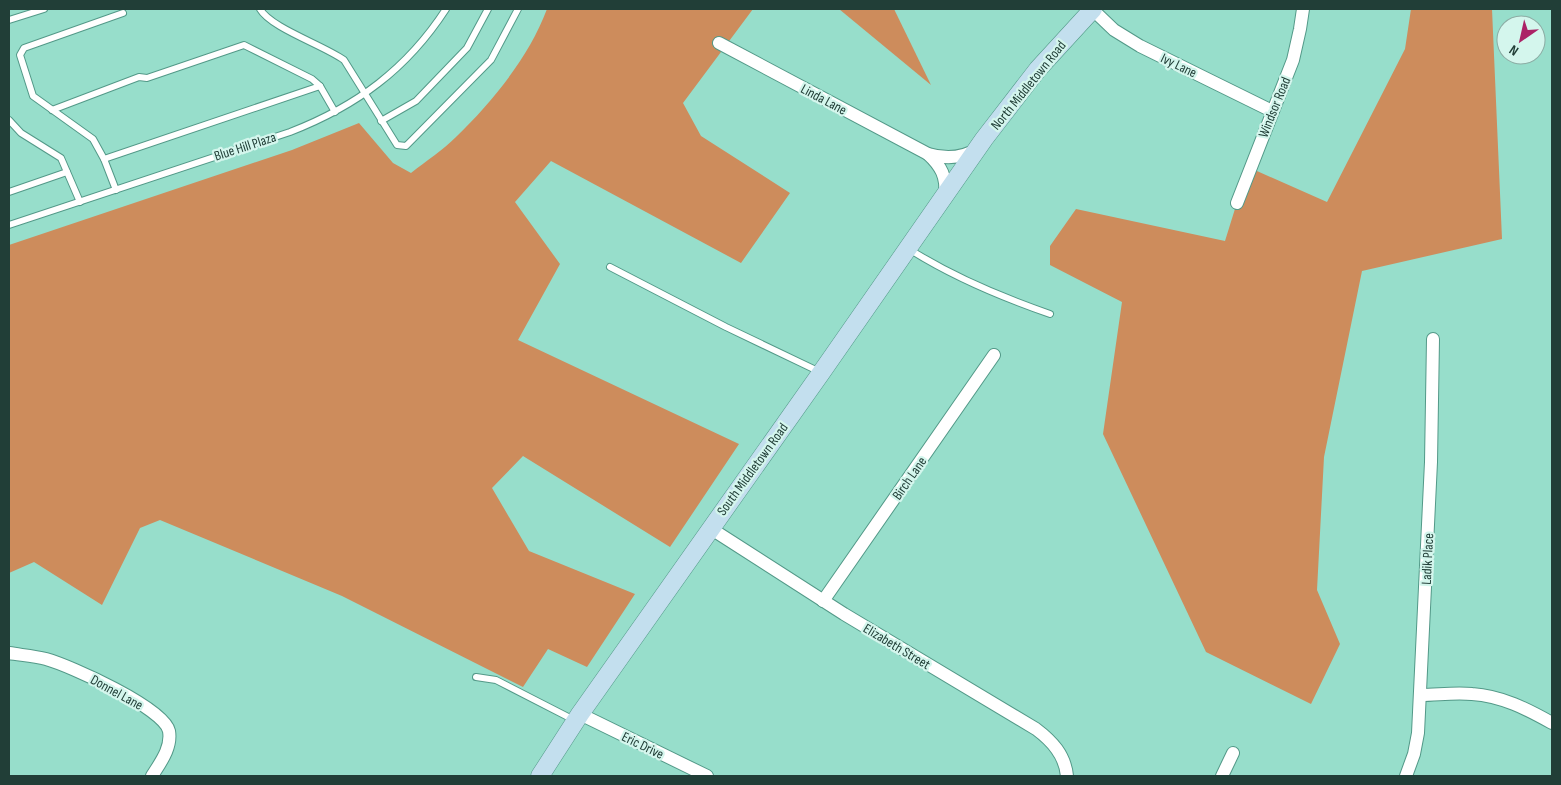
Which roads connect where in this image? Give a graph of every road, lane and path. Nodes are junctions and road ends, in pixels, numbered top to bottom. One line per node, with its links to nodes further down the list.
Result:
1 (44, 9): 9 (lane)
2 (260, 9): 12 (lane)
3 (446, 9): 12 (lane, Blue Hill Plaza)
4 (488, 9): 17 (lane)
5 (518, 9): 17 (lane)
6 (1092, 9): 14 (street, Ivy Lane); 18 (street, North Middletown Road)
7 (1303, 9): 14 (street, Windsor Road)
8 (124, 13): 13 (lane)
9 (9, 20)
10 (719, 43): 19 (street, Linda Lane)
11 (320, 86): 13 (lane); 15 (lane); 20 (lane)
12 (364, 94): 15 (lane, Blue Hill Plaza); 17 (lane)
13 (52, 110): 20 (lane)
14 (1272, 111): 27 (street, Windsor Road)
15 (335, 112): 23 (lane, Blue Hill Plaza)
16 (9, 120): 22 (lane)
17 (381, 120)
18 (979, 148): 19 (street, Linda Lane); 21 (street, North Middletown Road)
19 (928, 154): 25 (street, Linda Lane)
20 (104, 159): 23 (lane)
21 (967, 165): 25 (street, South Middletown Road)
22 (67, 172): 24 (lane); 26 (lane)
23 (116, 190): 26 (lane, Blue Hill Plaza)
24 (9, 192)
25 (945, 196): 29 (street, South Middletown Road)
26 (80, 202): 28 (lane, Blue Hill Plaza)
27 (1237, 203)
28 (9, 225)
29 (908, 249): 31 (lane); 34 (street, South Middletown Road)
30 (610, 267): 34 (lane)
31 (1050, 314)
32 (1433, 339): 39 (street, Ladik Place)
33 (994, 355): 36 (street, Birch Lane)
34 (821, 373): 35 (street, South Middletown Road)
35 (710, 528): 36 (street, Elizabeth Street); 40 (street, South Middletown Road)
36 (823, 601): 46 (street, Elizabeth Street)
37 (9, 653): 43 (street, Donnel Lane)
38 (476, 677): 40 (lane)
39 (1421, 695): 41 (street); 48 (street, Ladik Place)
40 (578, 717): 44 (street, South Middletown Road); 45 (street, Eric Drive)
41 (1552, 723)
42 (1233, 753): 47 (street)
43 (152, 776)
44 (540, 776)
45 (707, 776)
46 (1067, 776)
47 (1222, 776)
48 (1406, 776)

